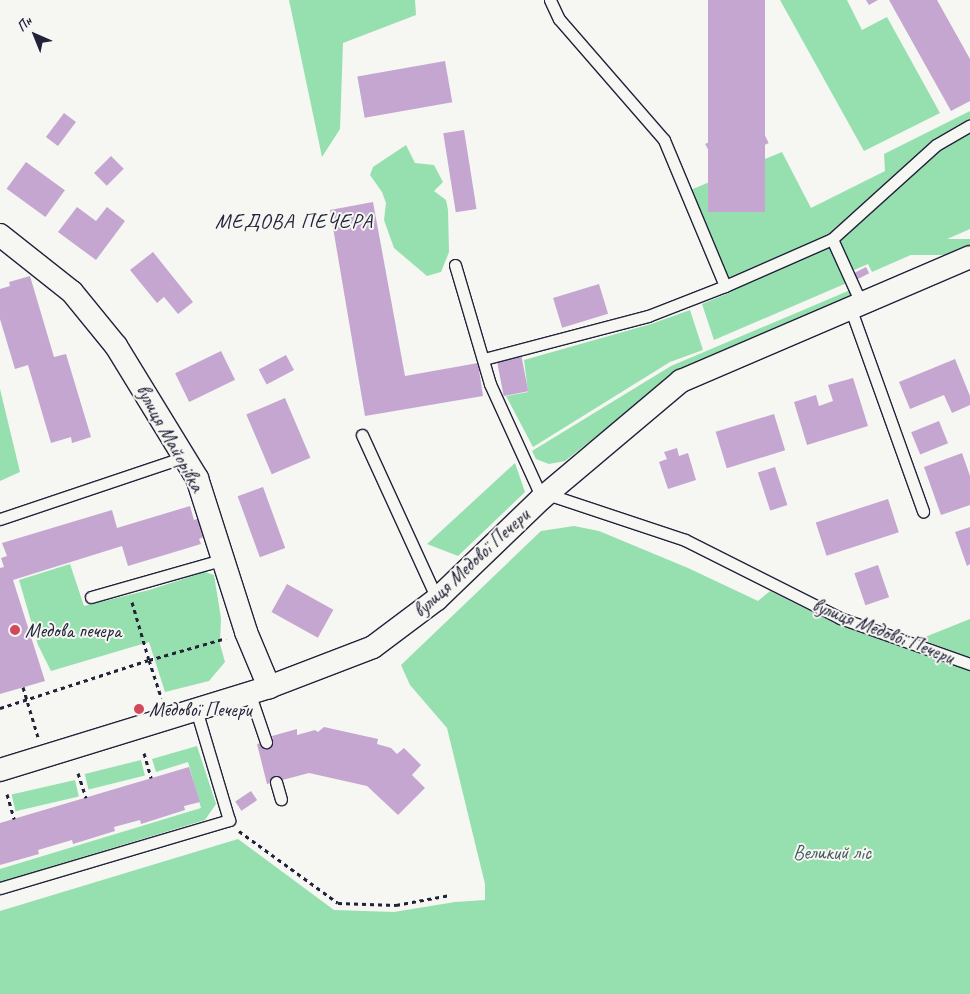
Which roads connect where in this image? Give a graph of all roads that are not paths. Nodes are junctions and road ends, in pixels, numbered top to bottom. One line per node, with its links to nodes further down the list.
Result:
1 (550, 0): 7 (lane)
2 (970, 125): 4 (lane)
3 (0, 235): 11 (street, вулиця Майорівка)
4 (832, 239): 7 (lane); 8 (lane)
5 (970, 257): 8 (street, вулиця Медової Печери)
6 (455, 265): 9 (lane)
7 (725, 286): 9 (lane)
8 (857, 307): 12 (street, вулиця Медової Печери); 13 (lane)
9 (484, 360): 12 (lane)
10 (362, 435): 17 (lane)
11 (184, 457): 14 (lane); 15 (street, вулиця Майорівка)
12 (544, 496): 17 (street, вулиця Медової Печери); 18 (lane, вулиця Медової Печери)
13 (923, 512)
14 (0, 519)
15 (224, 559): 16 (lane); 19 (street, вулиця Майорівка)
16 (91, 597)
17 (438, 600): 19 (street, вулиця Медової Печери)
18 (970, 664)
19 (259, 690): 20 (street, вулиця Медової Печери); 21 (lane)
20 (196, 709): 22 (street, вулиця Медової Печери); 25 (lane)
21 (266, 742)
22 (0, 770)
23 (276, 782): 24 (lane)
24 (281, 799)
25 (0, 888)

